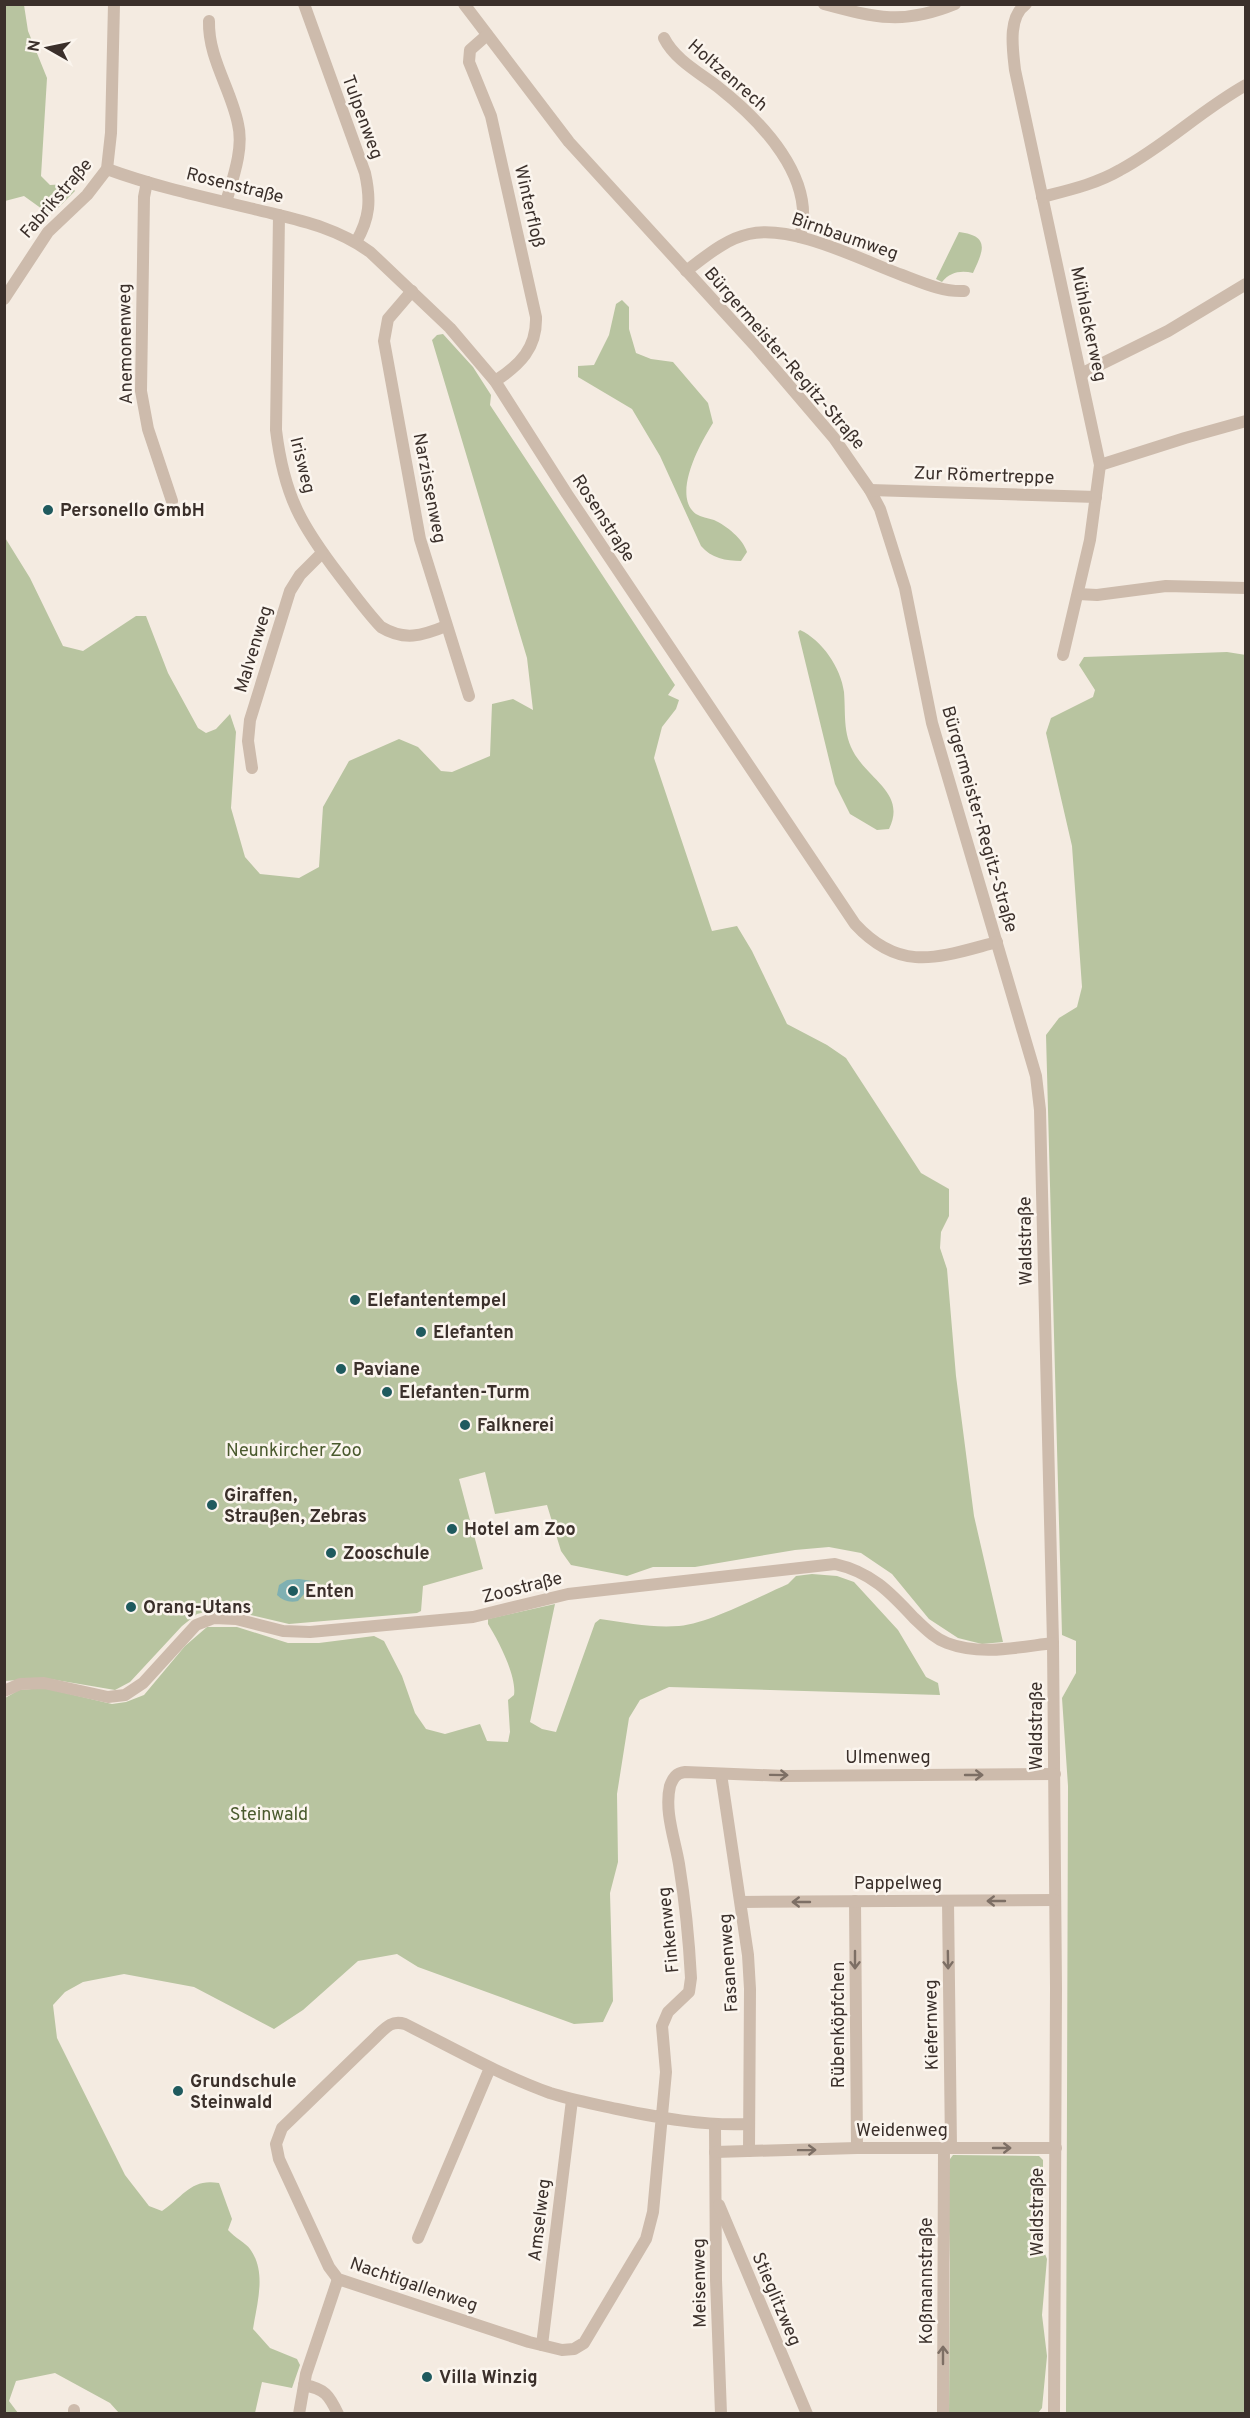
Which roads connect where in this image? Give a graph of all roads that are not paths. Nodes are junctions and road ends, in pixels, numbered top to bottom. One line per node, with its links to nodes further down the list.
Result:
1 (114, 4): 11 (street, Fabrikstraße)
2 (304, 4): 17 (street, Tulpenweg)
3 (464, 4): 8 (street, Bürgermeister-Regitz-Straße)
4 (824, 4): 5 (street)
5 (955, 4)
6 (1026, 4): 13 (street, Mühlackerweg)
7 (209, 21): 14 (street)
8 (487, 35): 18 (street, Bürgermeister-Regitz-Straße); 24 (street, Winterfloß)
9 (664, 38): 16 (street, Holtzenrech)
10 (1245, 85): 13 (street)
11 (107, 169): 12 (street, Rosenstraße); 22 (street, Fabrikstraße)
12 (147, 182): 14 (street, Rosenstraße); 29 (street, Anemonenweg)
13 (1042, 196): 23 (street, Mühlackerweg)
14 (226, 202): 15 (street, Rosenstraße)
15 (279, 215): 17 (street, Rosenstraße); 30 (street, Irisweg)
16 (800, 237): 18 (street, Birnbaumweg); 21 (street, Birnbaumweg)
17 (356, 242): 20 (street, Rosenstraße)
18 (686, 271): 27 (street, Bürgermeister-Regitz-Straße)
19 (1245, 284): 23 (street)
20 (412, 291): 24 (street, Rosenstraße); 33 (street, Narzissenweg)
21 (964, 291)
22 (4, 299)
23 (1081, 374): 26 (street, Mühlackerweg)
24 (495, 381): 37 (street, Rosenstraße)
25 (1245, 421): 26 (street)
26 (1100, 465): 28 (street, Mühlackerweg)
27 (870, 490): 28 (street, Zur Römertreppe); 37 (street, Bürgermeister-Regitz-Straße)
28 (1096, 497): 32 (street, Mühlackerweg)
29 (172, 501)
30 (322, 553): 33 (street, Irisweg); 36 (street, Malvenweg)
31 (1245, 588): 32 (street)
32 (1078, 594): 34 (street, Mühlackerweg)
33 (446, 626): 35 (street, Narzissenweg)
34 (1063, 655)
35 (469, 696)
36 (252, 768)
37 (997, 942): 38 (street, Bürgermeister-Regitz-Straße)
38 (1027, 1040): 39 (street, Waldstraße)
39 (1053, 1643): 40 (street, Zoostraße); 42 (street, Waldstraße)
40 (4, 1691)
41 (721, 1774): 42 (street, Ulmenweg, one-way to 42); 46 (street, Fasanenweg); 49 (street, Finkenweg)
42 (1055, 1774): 43 (street, Waldstraße)
43 (1055, 1900): 45 (street, Pappelweg, one-way to 45); 54 (street, Waldstraße)
44 (855, 1901): 45 (street, Pappelweg); 46 (street, Pappelweg, one-way to 46); 52 (street, Rübenköpfchen, one-way to 52)
45 (948, 1901): 53 (street, Kiefernweg, one-way to 53)
46 (741, 1902): 50 (street, Fasanenweg)
47 (490, 2068): 48 (street, Nachtigallenweg); 58 (street); 59 (street, Nachtigallenweg)
48 (572, 2100): 49 (street, Nachtigallenweg); 60 (street, Amselweg)
49 (662, 2118): 51 (street, Nachtigallenweg); 60 (street, Nachtigallenweg)
50 (749, 2124): 51 (street, Nachtigallenweg); 55 (street, Fasanenweg)
51 (715, 2125): 56 (street, Meisenweg)
52 (857, 2148): 53 (street, Weidenweg); 55 (street, Weidenweg, one-way to 52)
53 (947, 2148): 54 (street, Weidenweg, one-way to 54); 66 (street, Koßmannstraße, one-way to 53)
54 (1056, 2148): 67 (street, Waldstraße)
55 (749, 2151): 56 (street, Weidenweg)
56 (715, 2152): 57 (street, Meisenweg)
57 (717, 2198): 64 (street, Meisenweg); 65 (street, Stieglitzweg)
58 (418, 2238)
59 (338, 2279): 60 (street, Nachtigallenweg); 61 (street)
60 (542, 2345)
61 (304, 2385): 62 (street); 63 (street)
62 (299, 2414)
63 (338, 2414)
64 (721, 2414)
65 (807, 2414)
66 (943, 2414)
67 (1054, 2414)

